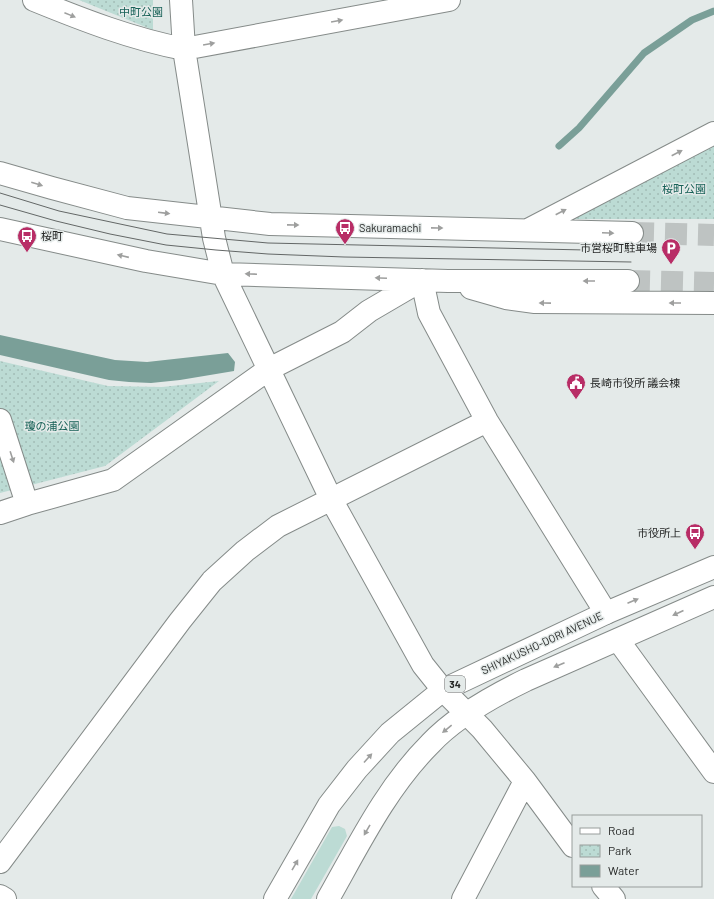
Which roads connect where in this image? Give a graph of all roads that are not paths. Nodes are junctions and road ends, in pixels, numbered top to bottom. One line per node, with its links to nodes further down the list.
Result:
1 (34, 0): 4 (main road, one-way to 4)
2 (181, 0): 4 (main road)
3 (449, 0): 4 (main road, one-way to 3)
4 (184, 49): 7 (main road)
5 (714, 133): 9 (main road, one-way to 5)
6 (0, 173): 7 (main road, one-way to 7)
7 (211, 218): 9 (main road, one-way to 9); 11 (main road)
8 (0, 228): 11 (main road, one-way to 8)
9 (527, 230): 10 (main road, one-way to 10)
10 (632, 233)
11 (223, 274): 12 (main road, one-way to 11); 16 (main road)
12 (422, 280): 13 (main road); 16 (main road); 18 (main road)
13 (448, 281): 14 (main road, one-way to 13); 15 (main road, one-way to 13)
14 (628, 281)
15 (714, 303)
16 (269, 369): 19 (main road); 20 (main road)
17 (0, 420): 20 (main road, one-way to 20)
18 (487, 421): 19 (main road); 24 (main road)
19 (331, 499): 26 (main road); 31 (main road)
20 (27, 504): 21 (main road)
21 (0, 514)
22 (714, 567): 24 (main road, SHIYAKUSHO-DORI AVENUE / 34, one-way to 22)
23 (714, 596): 25 (main road, one-way to 25)
24 (606, 613): 26 (main road, SHIYAKUSHO-DORI AVENUE / 34)
25 (618, 640): 27 (main road, one-way to 27); 28 (main road)
26 (443, 690): 27 (main road); 35 (main road, SHIYAKUSHO-DORI AVENUE / 34, one-way to 26)
27 (466, 714): 29 (main road); 36 (main road, one-way to 36)
28 (714, 772)
29 (525, 781): 30 (main road); 37 (main road)
30 (572, 845)
31 (0, 862)
32 (604, 887): 38 (main road)
33 (0, 896): 34 (main road)
34 (5, 899)
35 (275, 899)
36 (328, 899)
37 (462, 899)
38 (614, 899)

